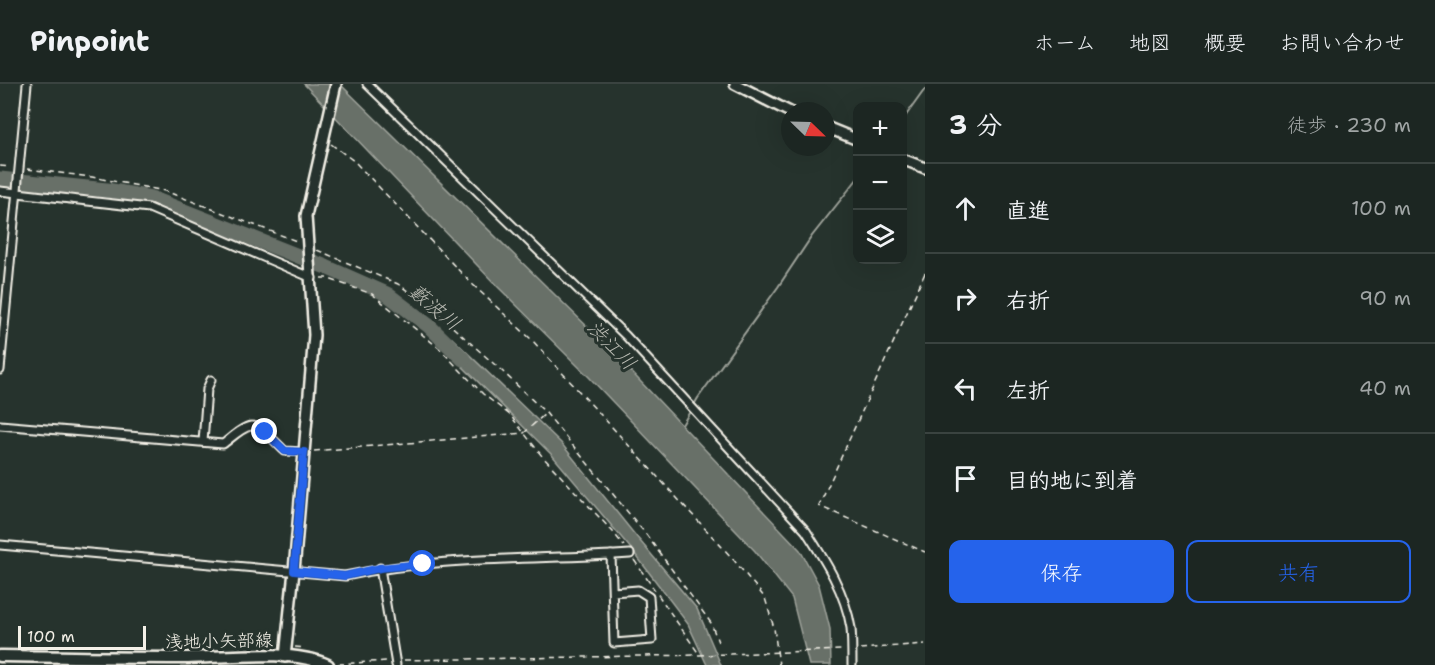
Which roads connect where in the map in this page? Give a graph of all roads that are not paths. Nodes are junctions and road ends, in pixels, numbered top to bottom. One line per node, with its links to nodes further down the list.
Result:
1 (27, 84): 11 (street)
2 (336, 84): 12 (street)
3 (367, 84): 28 (street)
4 (735, 84): 5 (street)
5 (781, 107)
6 (835, 131): 7 (street)
7 (853, 138)
8 (907, 161): 9 (street)
9 (925, 168)
10 (0, 191): 11 (street)
11 (16, 193): 12 (street); 13 (street)
12 (311, 274): 17 (street)
13 (0, 370)
14 (211, 380): 16 (street)
15 (0, 425): 16 (street)
16 (203, 442): 17 (street)
17 (304, 452): 22 (street)
18 (0, 545): 22 (street)
19 (630, 554): 20 (street)
20 (611, 555): 21 (street); 23 (street)
21 (380, 568): 22 (street); 26 (street)
22 (294, 571): 24 (street)
23 (613, 592): 23 (street)
24 (285, 651): 25 (main road, 浅地小矢部線); 27 (main road, 浅地小矢部線)
25 (0, 656)
26 (396, 663)
27 (328, 665)
28 (852, 665)

